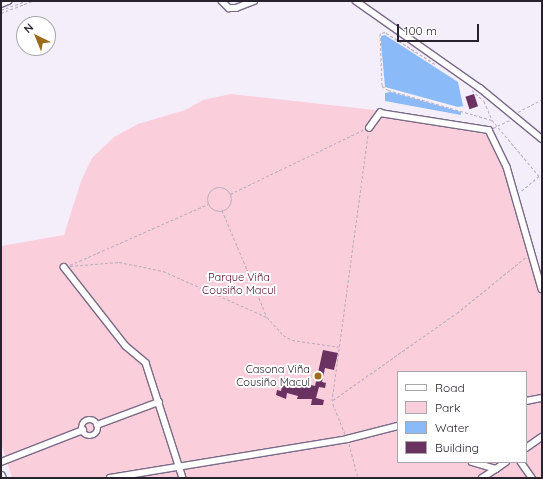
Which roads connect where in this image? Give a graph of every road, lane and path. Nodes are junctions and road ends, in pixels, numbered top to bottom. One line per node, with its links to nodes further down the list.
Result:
1 (8, 1): 7 (street)
2 (26, 1): 8 (path)
3 (32, 1): 8 (path)
4 (222, 1): 5 (street)
5 (254, 1)
6 (356, 1): 13 (street)
7 (1, 4)
8 (1, 12)
9 (440, 67): 11 (path)
10 (469, 87): 11 (path)
11 (492, 120): 15 (path)
12 (369, 128): 14 (path); 15 (street); 22 (path)
13 (542, 139)
14 (230, 194): 16 (path); 17 (path)
15 (515, 197): 18 (street)
16 (208, 204): 17 (path); 19 (path)
17 (222, 210): 21 (path)
18 (532, 253): 20 (street); 24 (path)
19 (64, 267): 21 (path); 26 (street)
20 (542, 289)
21 (267, 317): 22 (path)
22 (340, 347): 24 (path)
23 (542, 398): 25 (street)
24 (332, 401): 31 (path)
25 (527, 401)
26 (159, 402): 27 (street); 37 (street)
27 (97, 425): 29 (street); 29 (street)
28 (395, 426): 31 (street)
29 (83, 430): 33 (street)
30 (542, 437): 32 (street)
31 (347, 439): 37 (street); 43 (path)
32 (527, 447)
33 (1, 462)
34 (475, 463): 38 (street)
35 (505, 463): 38 (street)
36 (521, 463): 45 (street)
37 (181, 465): 41 (street); 42 (street)
38 (496, 469): 44 (street)
39 (1, 475): 40 (main road)
40 (2, 478)
41 (110, 478)
42 (183, 478)
43 (358, 478)
44 (482, 478)
45 (532, 478)

